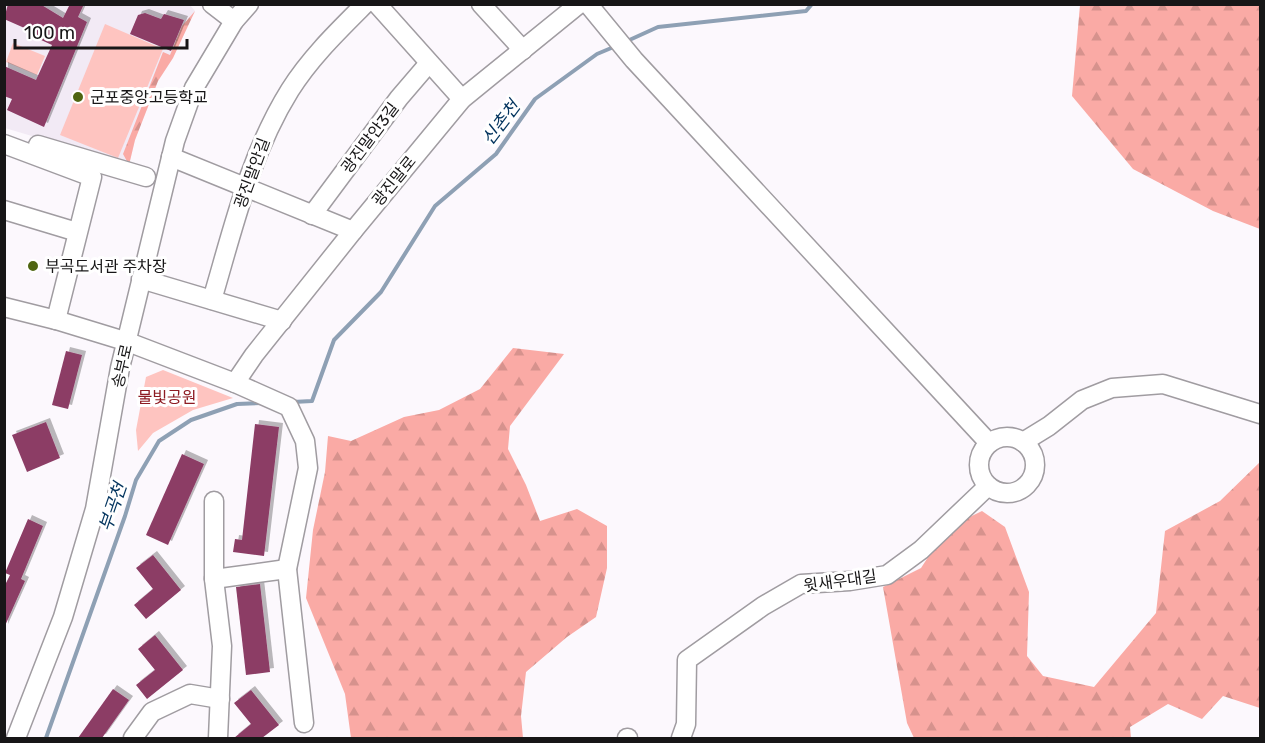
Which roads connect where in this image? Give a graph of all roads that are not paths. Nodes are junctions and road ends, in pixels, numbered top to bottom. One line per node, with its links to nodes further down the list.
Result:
1 (212, 4): 8 (street)
2 (249, 4): 8 (street, 송부로)
3 (365, 4): 16 (street, 광진말안길)
4 (377, 4): 10 (street)
5 (481, 4): 9 (street)
6 (579, 4): 9 (street, 광진말로)
7 (588, 4): 29 (street)
8 (234, 21): 14 (street, 송부로)
9 (523, 50): 11 (street, 광진말로)
10 (429, 63): 11 (street); 17 (street, 광진말안3길)
11 (462, 99): 19 (street, 광진말로)
12 (4, 134): 15 (street)
13 (4, 144): 20 (street)
14 (171, 157): 16 (street); 21 (street, 송부로)
15 (146, 177)
16 (245, 188): 17 (street); 22 (street, 광진말안길)
17 (312, 215): 19 (street)
18 (10, 216): 20 (street)
19 (353, 231): 25 (street, 광진말로)
20 (77, 232): 24 (street)
21 (141, 279): 22 (street); 26 (street, 송부로)
22 (212, 300): 25 (street)
23 (4, 308): 24 (street)
24 (56, 320): 26 (street)
25 (282, 321): 27 (street, 광진말로)
26 (128, 342): 27 (street); 37 (street, 송부로)
27 (241, 386): 33 (street)
28 (1260, 414): 30 (street)
29 (989, 443): 30 (street); 31 (street)
30 (1028, 447): 31 (street)
31 (988, 486): 40 (street, 윗새우대길)
32 (214, 501): 34 (street)
33 (287, 569): 34 (street); 36 (street)
34 (214, 579): 35 (street)
35 (220, 699): 38 (street); 39 (street)
36 (304, 723)
37 (16, 738)
38 (133, 738)
39 (218, 738)
40 (681, 738)

